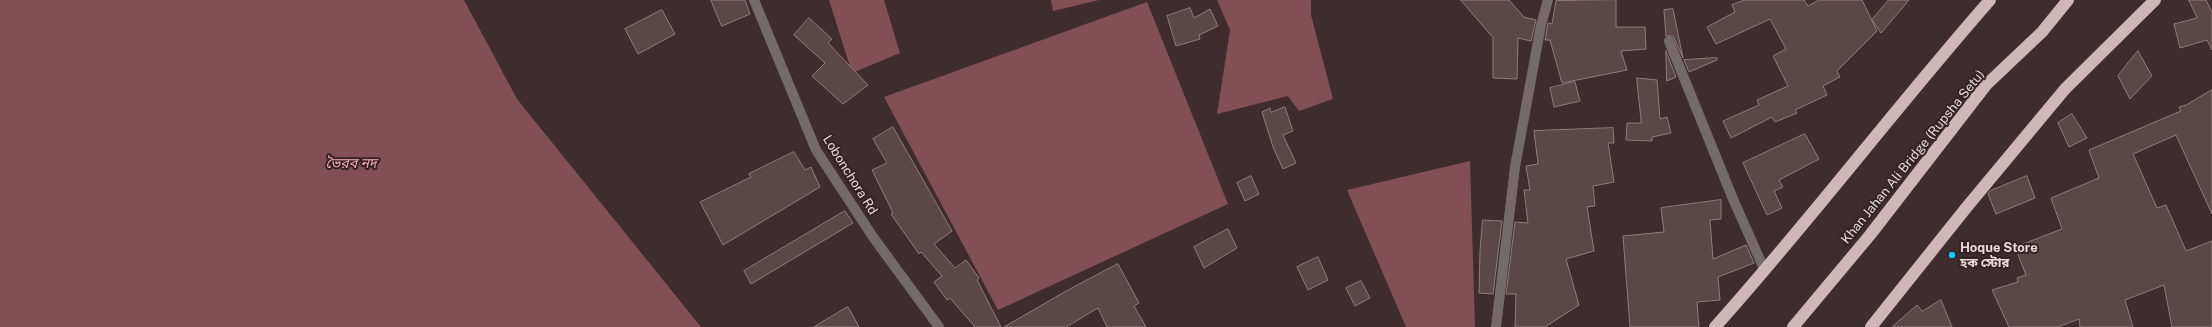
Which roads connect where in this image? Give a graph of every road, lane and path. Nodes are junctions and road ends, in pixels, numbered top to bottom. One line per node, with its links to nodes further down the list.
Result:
1 (754, 0): 9 (street, Lobonchora Rd)
2 (1548, 0): 10 (street)
3 (1990, 0): 8 (highway)
4 (2072, 0): 6 (highway, Khan Jahan Ali Bridge (Rupsha Setu))
5 (2155, 0): 13 (highway)
6 (2064, 5): 12 (highway, Khan Jahan Ali Bridge (Rupsha Setu))
7 (1669, 41): 8 (street)
8 (1765, 271): 11 (highway)
9 (939, 327)
10 (1496, 327)
11 (1715, 327)
12 (1792, 327)
13 (1872, 327)

